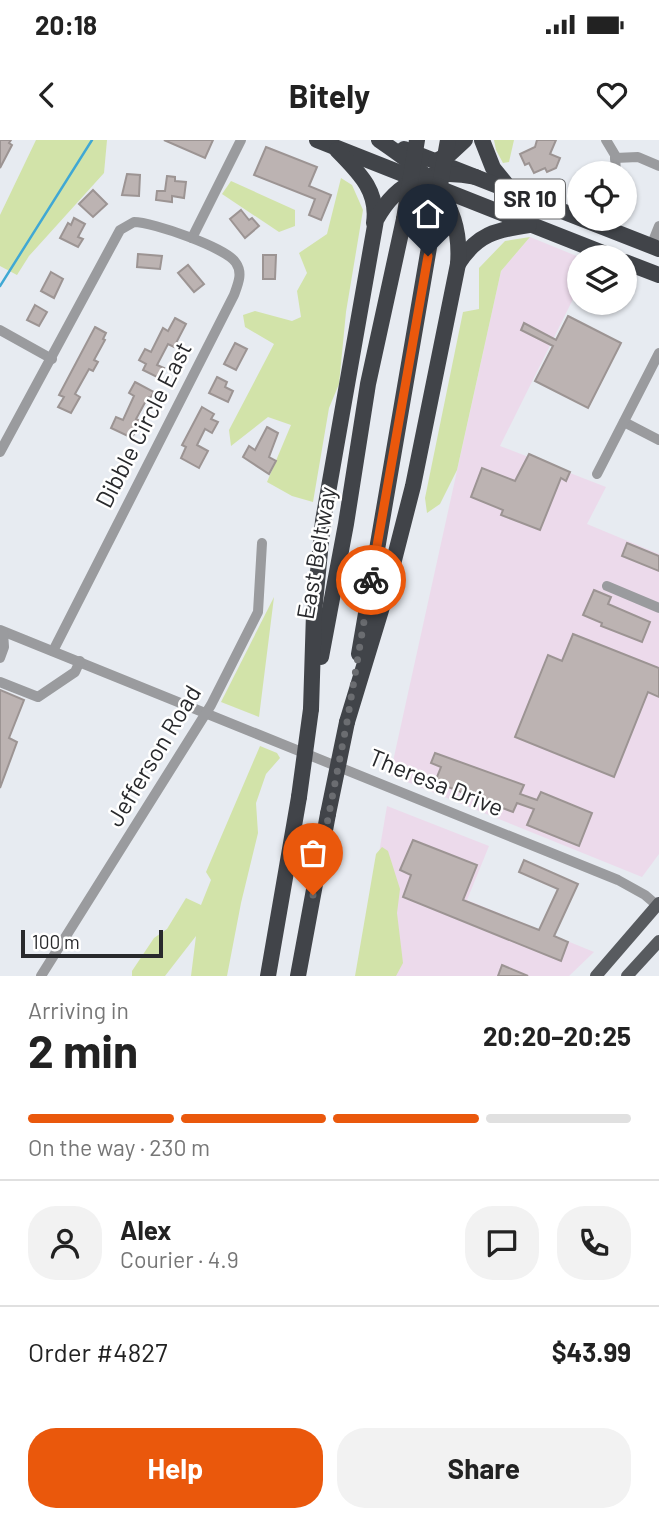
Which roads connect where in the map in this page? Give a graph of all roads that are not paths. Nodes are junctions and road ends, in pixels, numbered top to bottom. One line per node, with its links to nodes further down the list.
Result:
1 (241, 140): 17 (street)
2 (381, 140): 9 (highway)
3 (448, 140): 40 (highway, bridge)
4 (465, 140): 9 (highway)
5 (482, 140): 11 (highway)
6 (606, 140): 8 (street)
7 (325, 143): 9 (highway); 16 (highway)
8 (615, 159): 10 (street)
9 (424, 165): 11 (highway, SR 10); 13 (highway, SR 10); 16 (highway); 20 (highway); 38 (highway, East Beltway, bridge)
10 (659, 166)
11 (514, 193): 12 (highway, SR 10)
12 (567, 211)
13 (529, 225): 18 (highway, SR 10); 20 (highway)
14 (659, 226): 19 (street)
15 (619, 231): 19 (highway, SR 10)
16 (372, 235): 38 (highway)
17 (192, 238): 25 (street, Dibble Circle East); 34 (street, Dibble Circle East)
18 (582, 245)
19 (655, 247)
20 (458, 264): 40 (highway)
21 (637, 267): 22 (highway)
22 (659, 275)
23 (0, 330): 25 (street)
24 (659, 353): 26 (street)
25 (52, 359): 28 (street, Dibble Circle East)
26 (624, 422): 27 (street); 29 (street)
27 (659, 440)
28 (0, 452)
29 (597, 474)
30 (262, 543): 39 (street, Jefferson Road)
31 (607, 586): 32 (street)
32 (659, 608)
33 (1, 632): 34 (street, Theresa Drive); 35 (street)
34 (53, 651): 36 (street, Theresa Drive)
35 (0, 658)
36 (79, 662): 37 (street); 39 (street, Theresa Drive)
37 (0, 682)
38 (311, 709): 44 (highway, East Beltway, bridge)
39 (207, 713): 41 (street, Theresa Drive); 43 (street, Jefferson Road)
40 (347, 722): 45 (highway, bridge)
41 (658, 905): 46 (main road)
42 (659, 941): 47 (main road)
43 (41, 976)
44 (268, 976)
45 (298, 976)
46 (596, 976)
47 (628, 976)

